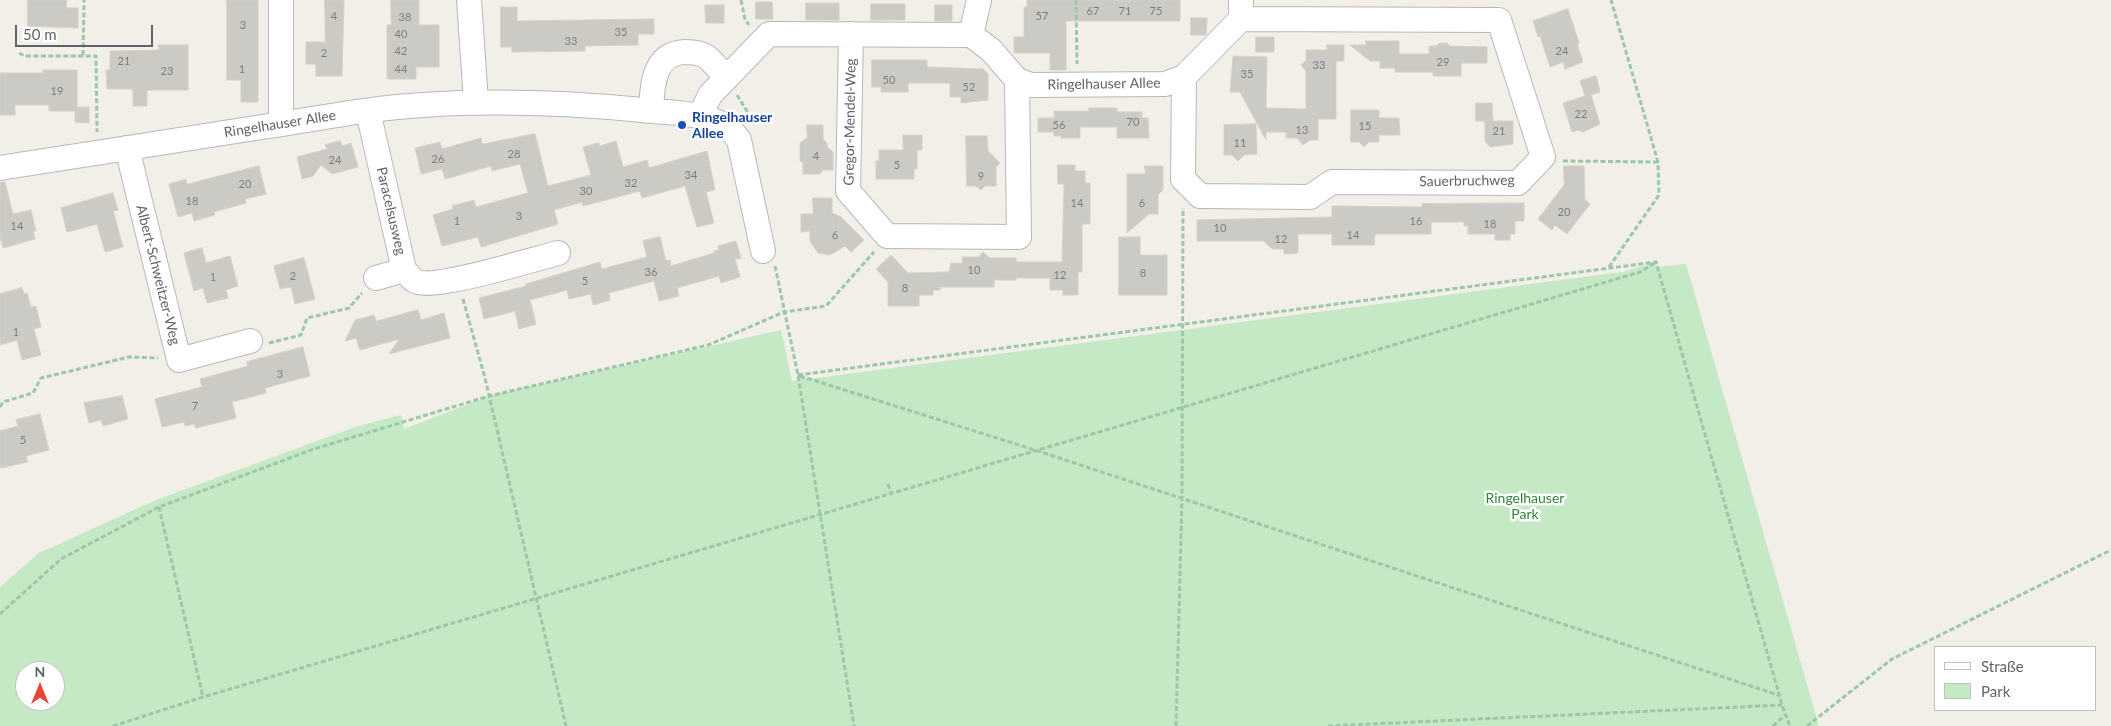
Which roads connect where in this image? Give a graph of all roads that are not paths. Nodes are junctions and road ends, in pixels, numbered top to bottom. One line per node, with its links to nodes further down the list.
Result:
1 (281, 0): 14 (street)
2 (469, 0): 10 (street)
3 (979, 0): 6 (street)
4 (1241, 9): 8 (street, Ringelhauser Allee); 8 (street, Sauerbruchweg)
5 (851, 34): 6 (street); 7 (street); 9 (street, Gregor-Mendel-Weg)
6 (971, 35): 9 (street)
7 (726, 77): 12 (street); 13 (street)
8 (1184, 77): 9 (street, Ringelhauser Allee)
9 (1017, 80)
10 (476, 102): 11 (street, Ringelhauser Allee); 12 (street, Ringelhauser Allee)
11 (368, 111): 14 (street, Ringelhauser Allee); 19 (street, Paracelsusweg)
12 (651, 111): 13 (street, Ringelhauser Allee)
13 (700, 116): 17 (street, Ringelhauser Allee)
14 (282, 124): 15 (street, Ringelhauser Allee)
15 (128, 148): 16 (street, Ringelhauser Allee); 21 (street, Albert-Schweitzer-Weg)
16 (0, 168)
17 (763, 251)
18 (558, 253): 19 (street, Paracelsusweg)
19 (404, 270): 20 (street)
20 (376, 278)
21 (250, 341)

